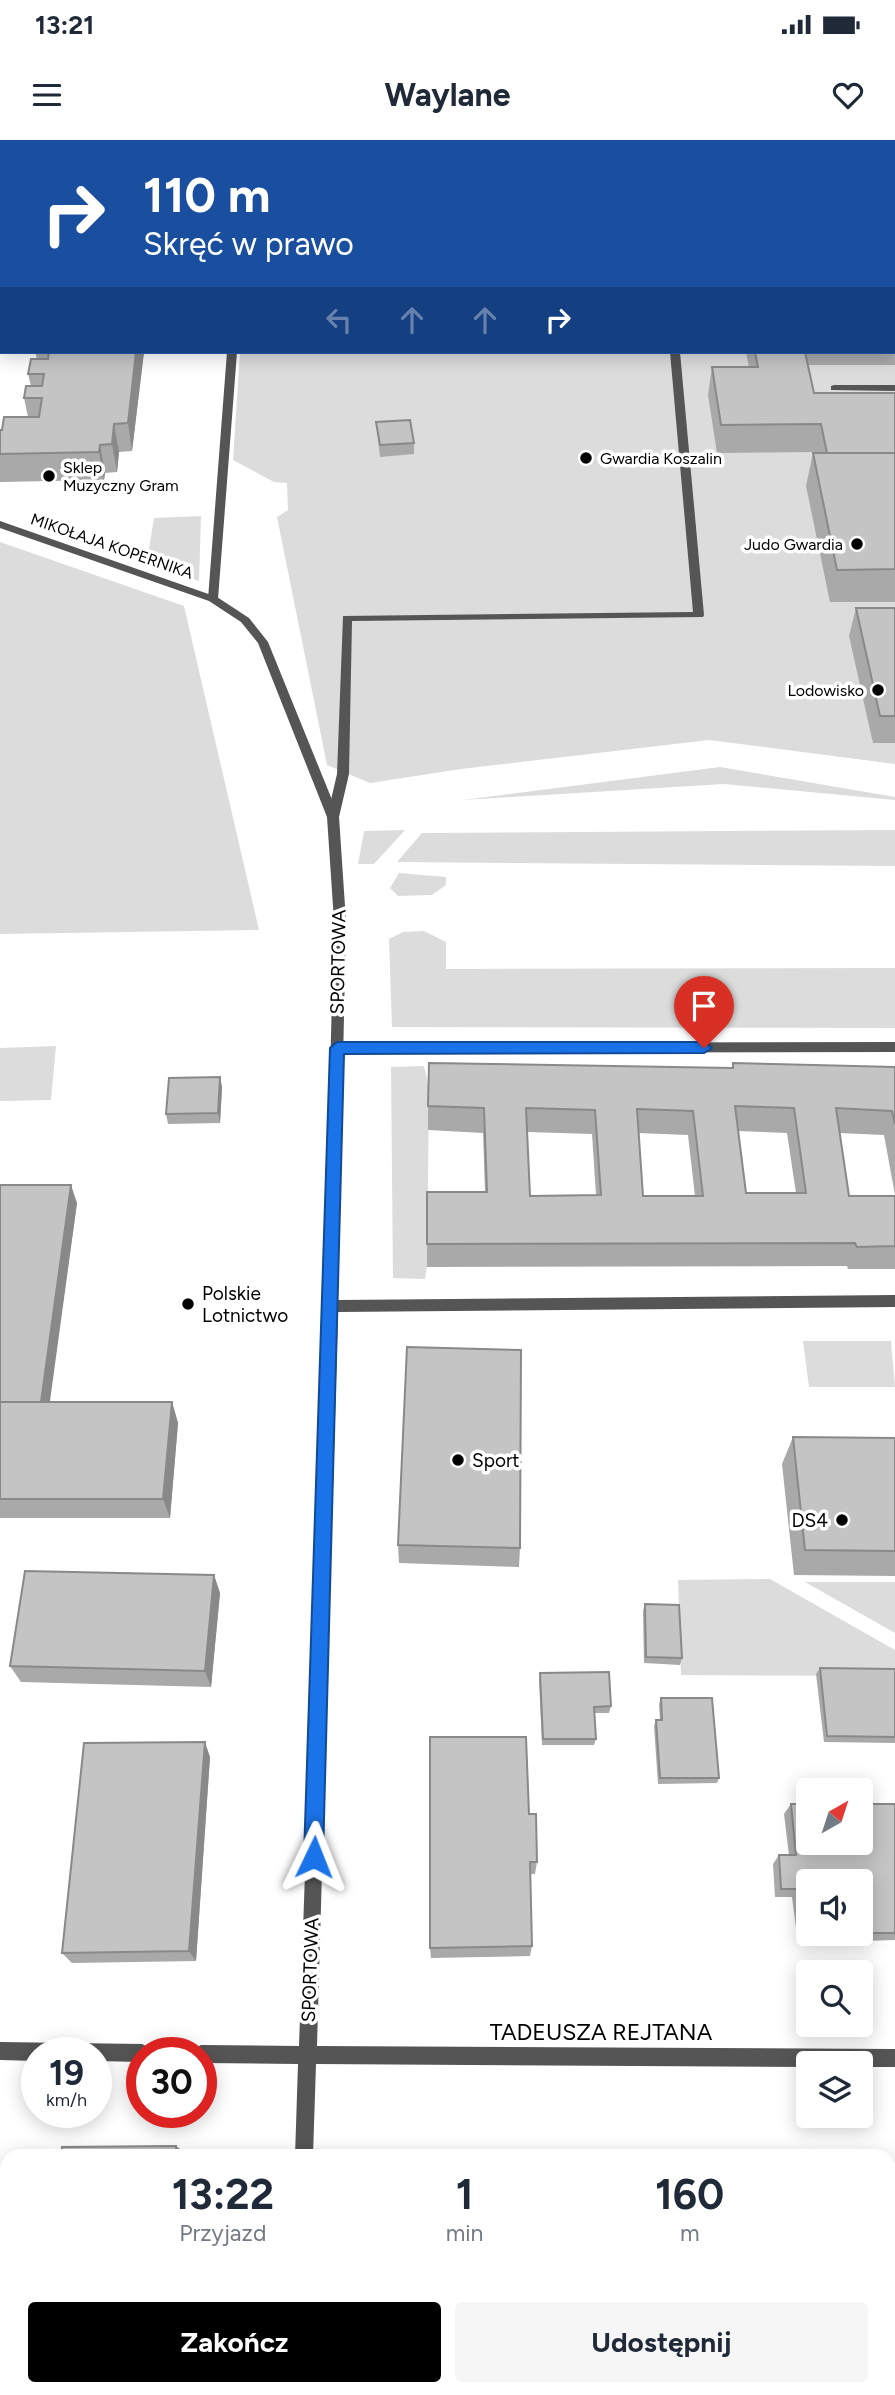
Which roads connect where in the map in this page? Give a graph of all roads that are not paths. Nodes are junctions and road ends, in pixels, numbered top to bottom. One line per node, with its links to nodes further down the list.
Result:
1 (232, 354): 6 (street)
2 (675, 354): 7 (street)
3 (834, 387): 4 (street)
4 (895, 388)
5 (0, 524): 6 (street, MIKOŁAJA KOPERNIKA)
6 (213, 599): 7 (street, SPORTOWA)
7 (333, 817): 9 (street, SPORTOWA)
8 (895, 1047): 9 (street)
9 (337, 1048): 11 (street, SPORTOWA)
10 (895, 1301): 11 (street)
11 (331, 1306): 15 (street, SPORTOWA)
12 (0, 2051): 13 (street)
13 (126, 2053)
14 (217, 2054): 15 (street, TADEUSZA REJTANA)
15 (307, 2055): 16 (street, TADEUSZA REJTANA); 17 (street, SPORTOWA)
16 (895, 2058)
17 (304, 2149)

